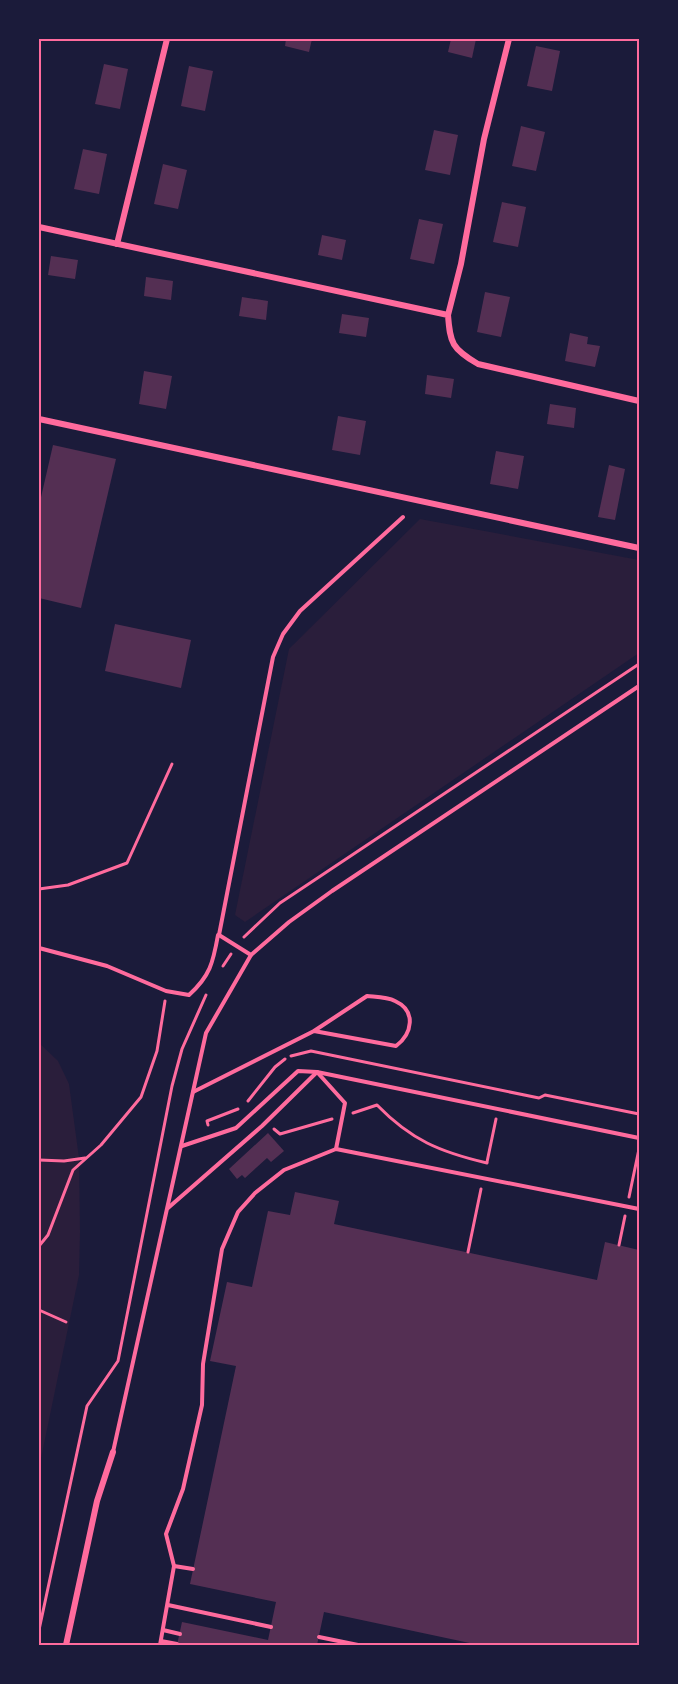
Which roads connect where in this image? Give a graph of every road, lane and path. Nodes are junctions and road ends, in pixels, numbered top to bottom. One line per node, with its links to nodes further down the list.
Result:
1 (167, 39): 4 (street)
2 (509, 39): 5 (street)
3 (39, 227): 4 (street)
4 (117, 244): 5 (street)
5 (448, 315): 6 (street)
6 (639, 401)
7 (39, 419): 9 (street)
8 (403, 517): 14 (lane)
9 (639, 548)
10 (639, 664): 15 (path)
11 (639, 686): 17 (lane)
12 (172, 764): 13 (path)
13 (39, 890)
14 (219, 935): 15 (lane); 19 (lane)
15 (236, 946): 17 (lane); 18 (path)
16 (39, 948): 19 (lane)
17 (251, 955): 23 (lane)
18 (218, 974)
19 (166, 991): 29 (path)
20 (207, 993): 42 (path)
21 (314, 1031): 21 (lane); 23 (lane)
22 (317, 1072): 24 (lane); 25 (lane); 26 (lane); 27 (lane)
23 (193, 1092): 27 (lane)
24 (342, 1116): 25 (path); 28 (lane); 31 (path)
25 (267, 1121): 32 (lane)
26 (639, 1138)
27 (182, 1146): 32 (lane)
28 (336, 1149): 33 (lane); 38 (lane)
29 (86, 1158): 30 (path); 34 (path)
30 (39, 1160)
31 (487, 1163)
32 (168, 1209): 37 (lane)
33 (639, 1209)
34 (39, 1246)
35 (39, 1311): 36 (path)
36 (66, 1322)
37 (113, 1452): 48 (street)
38 (174, 1566): 39 (lane); 40 (lane)
39 (193, 1569)
40 (168, 1605): 41 (lane); 43 (lane)
41 (271, 1627)
42 (39, 1630)
43 (163, 1630): 44 (lane); 46 (lane)
44 (180, 1634)
45 (319, 1637): 49 (lane)
46 (160, 1643): 47 (lane)
47 (177, 1644)
48 (66, 1645)
49 (358, 1645)

